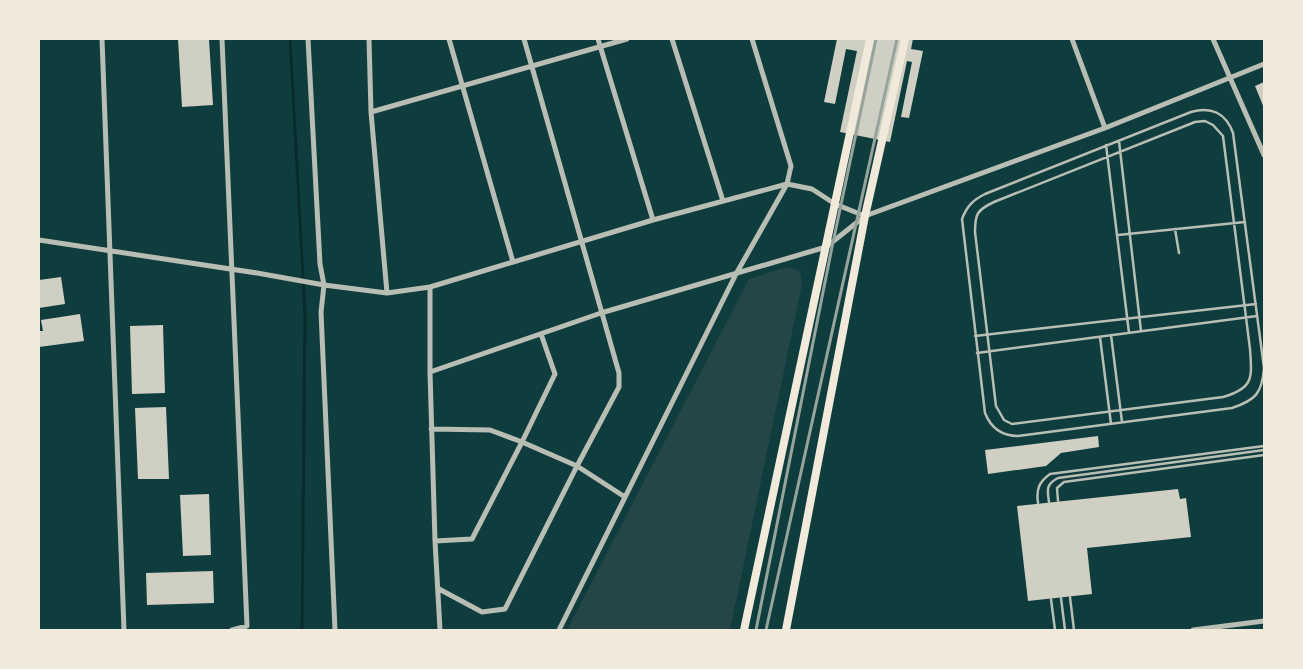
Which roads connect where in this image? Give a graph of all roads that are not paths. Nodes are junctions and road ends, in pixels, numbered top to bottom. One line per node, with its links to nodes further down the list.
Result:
1 (102, 39): 40 (street)
2 (222, 39): 43 (street)
3 (308, 39): 45 (street)
4 (369, 39): 20 (street)
5 (449, 39): 19 (street)
6 (524, 39): 17 (street)
7 (598, 39): 15 (street)
8 (627, 39): 15 (street)
9 (672, 39): 28 (street)
10 (752, 39): 27 (street)
11 (870, 39): 29 (main road)
12 (905, 39): 30 (main road)
13 (1072, 39): 21 (street)
14 (1213, 39): 18 (street)
15 (601, 46): 17 (street); 31 (street)
16 (1264, 64): 18 (street)
17 (532, 66): 19 (street); 38 (street)
18 (1231, 78): 21 (street); 25 (street)
19 (463, 86): 20 (street); 42 (street)
20 (372, 112): 47 (street)
21 (1105, 128): 30 (street)
22 (1119, 141): 23 (lane); 24 (lane); 32 (lane)
23 (1106, 145): 26 (lane); 60 (lane)
24 (1120, 152): 26 (lane); 33 (lane); 35 (lane)
25 (1264, 155)
26 (1108, 157): 36 (lane); 58 (lane)
27 (787, 184): 28 (street); 29 (street); 44 (street)
28 (723, 201): 31 (street)
29 (835, 204): 30 (street); 39 (main road)
30 (865, 216): 39 (street); 93 (main road)
31 (653, 220): 38 (street)
32 (1245, 222): 33 (lane); 48 (lane)
33 (1234, 223): 34 (lane); 49 (lane)
34 (1175, 229): 35 (lane); 41 (lane)
35 (1130, 234): 36 (lane); 52 (lane)
36 (1118, 236): 54 (lane)
37 (39, 240): 40 (street)
38 (582, 243): 42 (street); 50 (street)
39 (826, 248): 44 (street); 92 (main road)
40 (110, 250): 43 (street); 87 (street)
41 (1178, 253)
42 (513, 262): 46 (street)
43 (230, 269): 45 (street); 88 (street)
44 (736, 274): 50 (street); 77 (street)
45 (324, 285): 47 (street); 89 (street)
46 (430, 287): 47 (street); 66 (street)
47 (387, 293)
48 (1256, 304): 49 (lane); 51 (lane)
49 (1244, 305): 52 (lane); 53 (lane)
50 (601, 313): 57 (street); 76 (street)
51 (1257, 316): 53 (lane); 62 (lane)
52 (1139, 317): 54 (lane); 55 (lane)
53 (1246, 317): 55 (lane); 67 (lane)
54 (1128, 318): 56 (lane); 58 (lane)
55 (1141, 331): 56 (lane)
56 (1130, 333): 59 (lane)
57 (541, 334): 66 (street); 72 (street)
58 (988, 334): 60 (lane); 63 (lane)
59 (1111, 335): 61 (lane); 67 (lane)
60 (975, 336): 64 (lane)
61 (1100, 337): 63 (lane); 68 (lane)
62 (1262, 338): 65 (lane)
63 (990, 351): 64 (lane); 68 (lane)
64 (978, 353): 70 (lane)
65 (1264, 368): 69 (lane)
66 (430, 372): 71 (street)
67 (1120, 410): 68 (lane); 69 (lane)
68 (1110, 412): 70 (lane)
69 (1122, 422): 70 (lane)
70 (1111, 424)
71 (431, 429): 72 (street); 81 (street)
72 (522, 442): 76 (street); 81 (street)
73 (1264, 446): 80 (lane)
74 (1264, 450): 79 (lane)
75 (1264, 454): 78 (lane)
76 (576, 466): 77 (street); 82 (street)
77 (625, 497): 91 (street)
78 (1058, 501)
79 (1049, 502)
80 (1038, 503)
81 (434, 541): 82 (street)
82 (438, 589): 90 (street)
83 (1070, 597): 96 (lane)
84 (1061, 598): 95 (lane)
85 (1051, 599): 94 (lane)
86 (1264, 621): 97 (street)
87 (124, 630)
88 (232, 630)
89 (335, 630)
90 (440, 630)
91 (559, 630)
92 (744, 630)
93 (786, 630)
94 (1055, 630)
95 (1064, 630)
96 (1074, 630)
97 (1194, 630)

